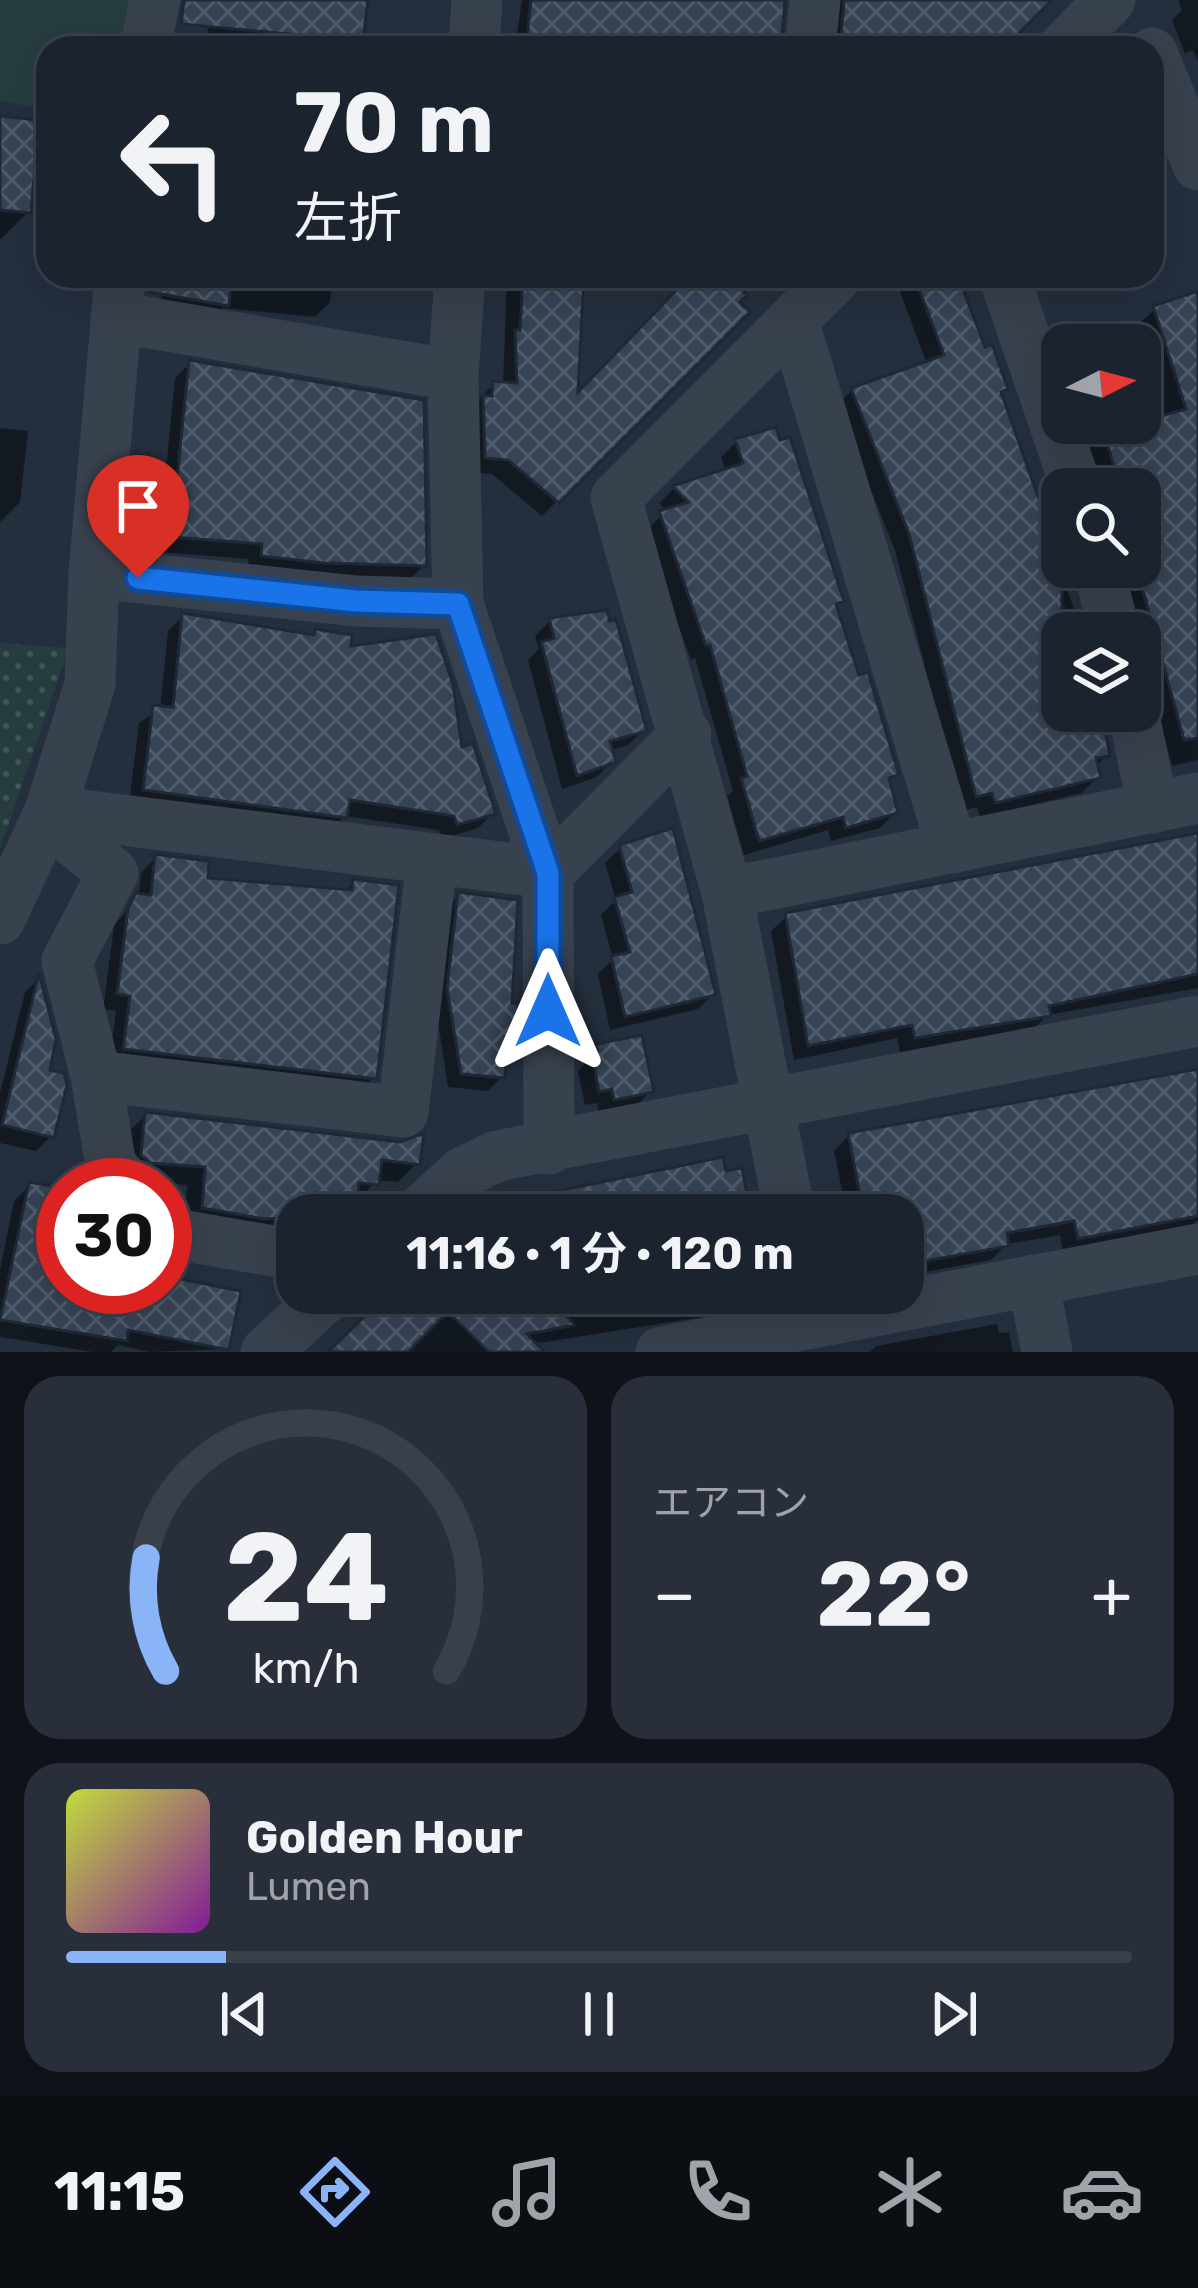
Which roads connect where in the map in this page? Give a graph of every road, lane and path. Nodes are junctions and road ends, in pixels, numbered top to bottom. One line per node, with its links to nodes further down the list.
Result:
1 (155, 0): 6 (street)
2 (477, 0): 7 (street)
3 (815, 0): 8 (street)
4 (1110, 0): 9 (street)
5 (1129, 0): 10 (street)
6 (148, 36)
7 (475, 36)
8 (811, 36)
9 (1075, 36)
10 (1145, 36)
11 (1164, 82): 12 (street)
12 (1198, 165)
13 (459, 288): 18 (street)
14 (825, 288): 17 (street)
15 (1008, 288): 19 (street)
16 (118, 297): 18 (street); 20 (street)
17 (793, 320): 23 (street); 26 (street)
18 (453, 376): 21 (street)
19 (1070, 468)
20 (94, 573): 21 (street); 25 (street)
21 (458, 604): 28 (street)
22 (1143, 732): 24 (street)
23 (686, 734): 28 (street); 29 (street)
24 (1175, 803): 26 (street)
25 (48, 815): 27 (street); 30 (street); 32 (street)
26 (952, 848): 29 (street)
27 (432, 859): 28 (street); 32 (street)
28 (548, 873): 34 (street)
29 (728, 893): 33 (street)
30 (2, 905)
31 (1198, 1021): 33 (street)
32 (96, 1076): 35 (street)
33 (768, 1107): 34 (street); 37 (street)
34 (549, 1149): 36 (street)
35 (110, 1158)
36 (439, 1194)
37 (786, 1194)
38 (192, 1237): 40 (street)
39 (1198, 1249): 41 (street)
40 (273, 1251)
41 (1033, 1280): 43 (street); 46 (street)
42 (307, 1314): 44 (street)
43 (812, 1323): 45 (street)
44 (266, 1352)
45 (661, 1352)
46 (1047, 1352)

